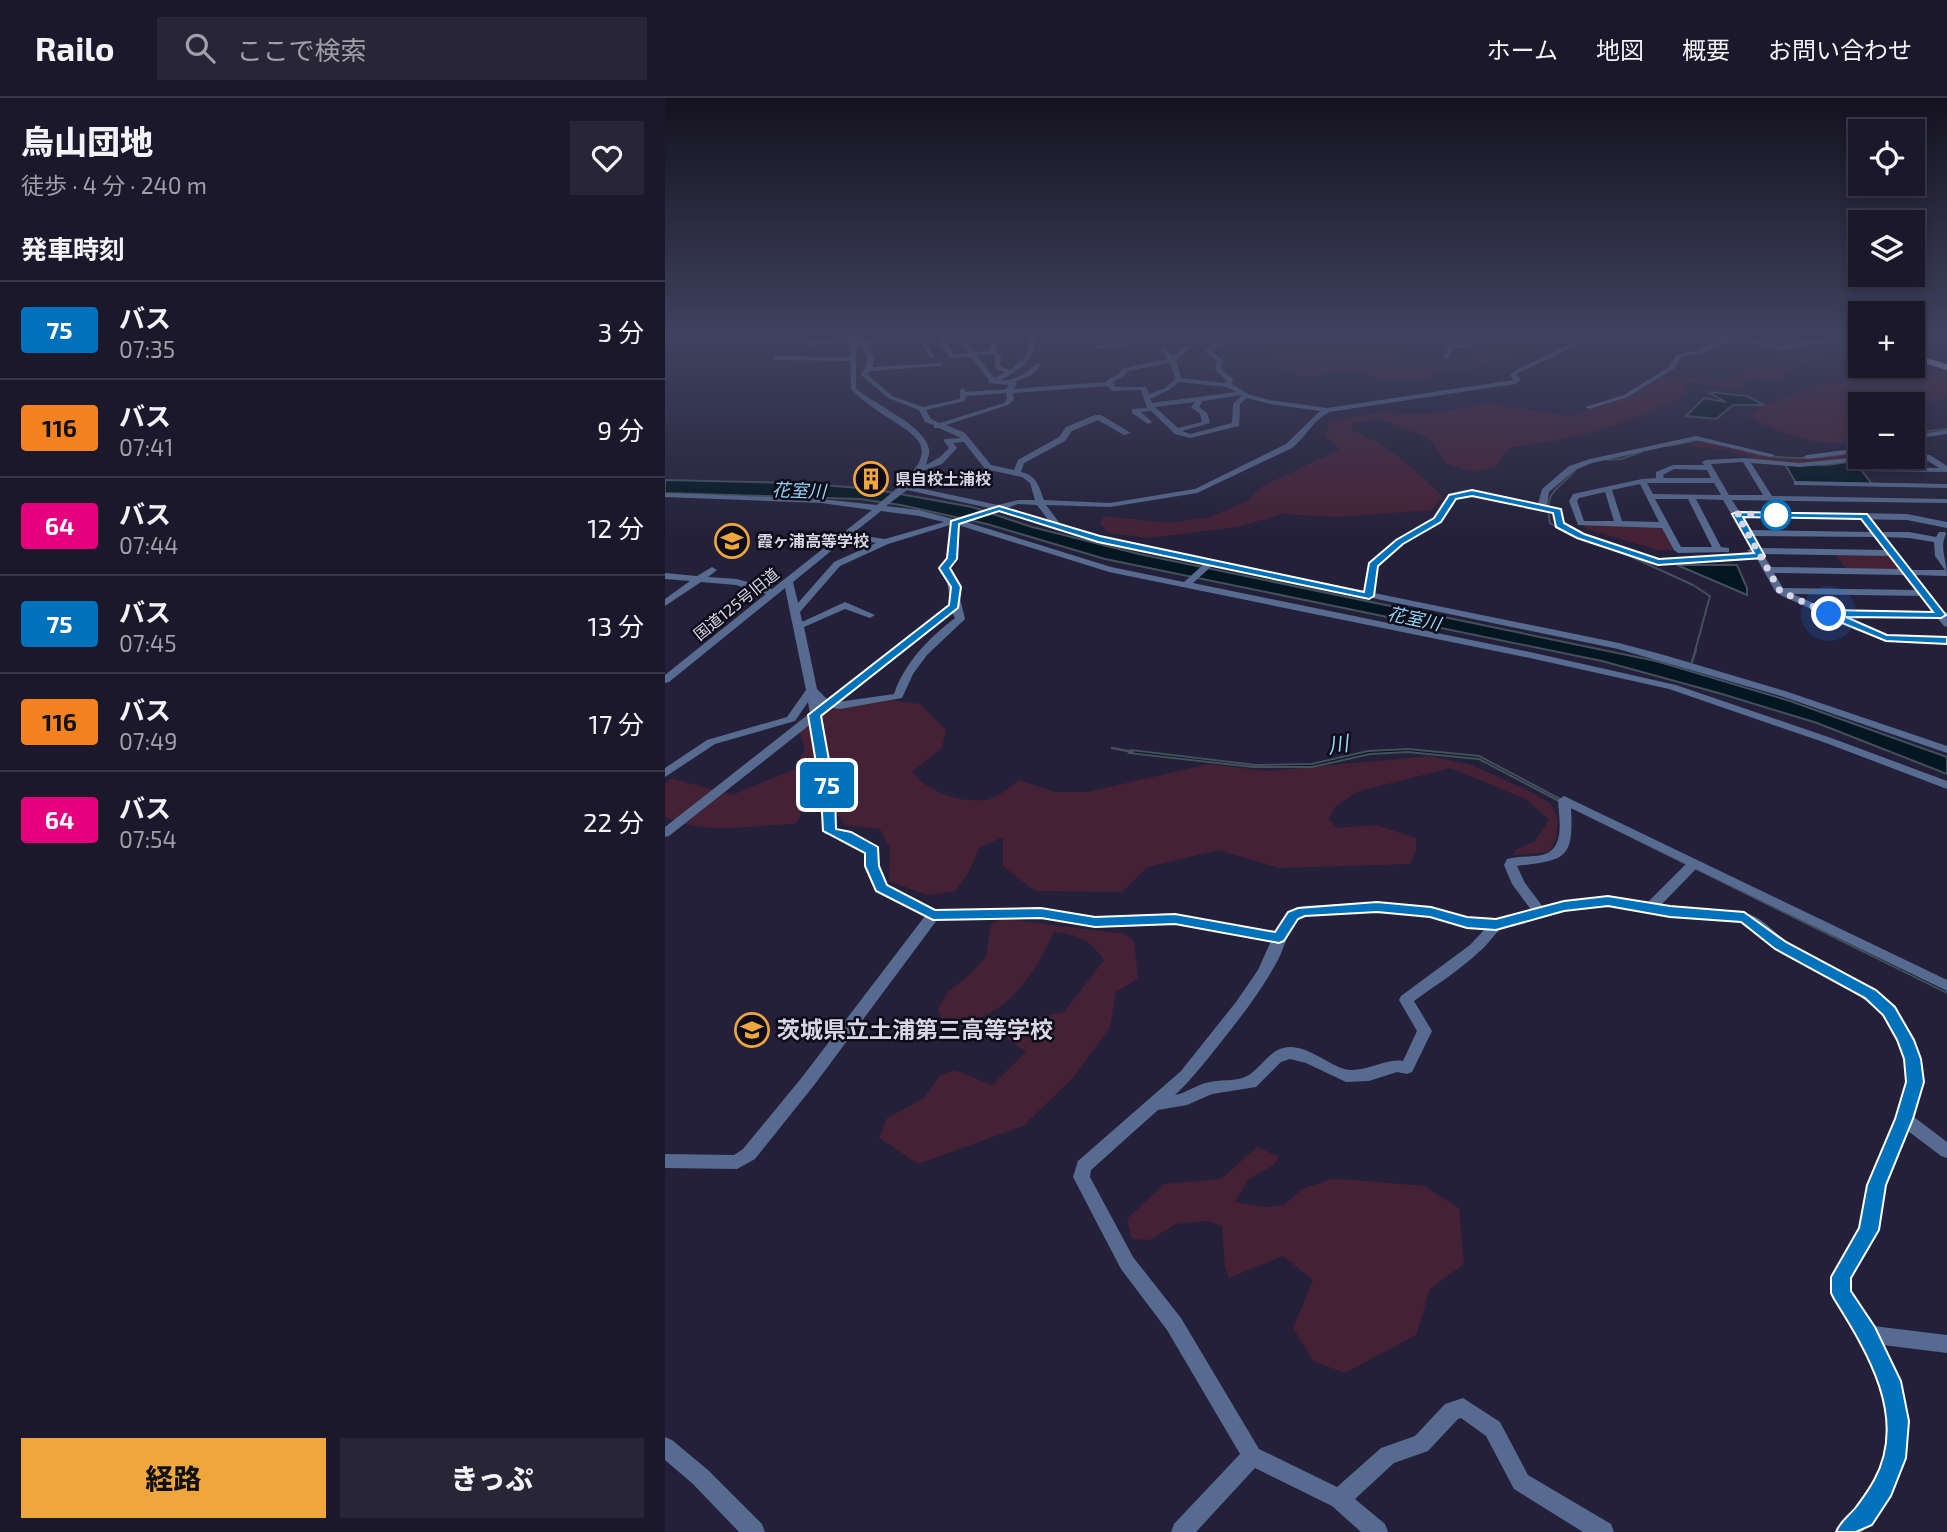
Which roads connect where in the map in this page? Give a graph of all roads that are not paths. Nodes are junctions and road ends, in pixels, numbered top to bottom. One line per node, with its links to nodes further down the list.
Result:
1 (872, 404): 17 (street)
2 (908, 404): 12 (street)
3 (945, 404): 12 (street)
4 (1006, 404): 15 (street)
5 (1149, 404): 14 (street); 16 (street)
6 (1197, 404): 16 (street)
7 (1237, 404): 16 (street)
8 (1284, 404): 13 (street)
9 (1368, 404): 13 (street)
10 (1599, 404): 11 (street)
11 (1589, 407)
12 (922, 409): 15 (street)
13 (1327, 410): 51 (street)
14 (1148, 422)
15 (938, 425): 17 (street); 21 (street)
16 (1177, 430)
17 (917, 432): 28 (street)
18 (1947, 432): 20 (street)
19 (1127, 433): 32 (street)
20 (1925, 435)
21 (967, 440): 28 (street, 国道125号旧道); 32 (street)
22 (1848, 452): 53 (street)
23 (1925, 457): 31 (street)
24 (1745, 460): 26 (street); 27 (street); 45 (street)
25 (1848, 461): 26 (street)
26 (1785, 465): 36 (street)
27 (1710, 468): 33 (street); 35 (street)
28 (921, 469): 39 (street, 国道125号旧道)
29 (1862, 469): 37 (street)
30 (1925, 469): 31 (street)
31 (1947, 469)
32 (1017, 473): 51 (street)
33 (1660, 480): 34 (street); 35 (street)
34 (1642, 481): 40 (street); 42 (street)
35 (1718, 481): 44 (street)
36 (1797, 483): 37 (street); 46 (street)
37 (1874, 485): 38 (street); 48 (street)
38 (1947, 486)
39 (903, 489): 52 (street, 国道125号旧道); 54 (street)
40 (1608, 490): 59 (street); 59 (street)
41 (665, 495): 52 (street)
42 (1651, 496): 43 (street); 60 (street)
43 (1691, 497): 44 (street); 68 (street)
44 (1727, 498): 45 (street); 55 (street)
45 (1769, 498): 46 (street)
46 (1809, 499): 47 (street)
47 (1850, 500): 48 (street); 56 (street)
48 (1885, 500): 49 (street)
49 (1903, 500): 50 (street); 57 (street)
50 (1947, 501)
51 (1041, 505): 54 (street); 62 (street)
52 (880, 508): 58 (street); 64 (street, 国道125号旧道)
53 (1542, 508): 69 (street); 83 (street)
54 (995, 510): 58 (street); 62 (street)
55 (1737, 514): 56 (street); 63 (street)
56 (1863, 516): 57 (street); 65 (street)
57 (1918, 518): 61 (street)
58 (957, 522): 67 (street); 79 (street); 86 (street)
59 (1619, 524): 60 (street)
60 (1664, 525): 68 (street)
61 (1947, 527): 66 (street)
62 (1059, 528): 71 (street)
63 (1748, 533): 65 (street); 69 (street)
64 (846, 535): 67 (street); 78 (street, 国道125号旧道)
65 (1878, 535): 66 (street); 70 (street)
66 (1937, 540): 74 (street)
67 (885, 542): 85 (street)
68 (1718, 550): 69 (street)
69 (1759, 553): 70 (street); 73 (street)
70 (1893, 553): 75 (street)
71 (1210, 564): 79 (street); 83 (street)
72 (712, 570): 77 (street)
73 (1769, 570): 75 (street); 80 (street)
74 (1947, 570): 75 (street)
75 (1907, 572): 81 (street)
76 (665, 576): 77 (street)
77 (700, 578): 82 (street); 84 (street)
78 (788, 582): 82 (street, 国道125号旧道); 85 (street)
79 (1186, 585): 98 (street)
80 (1780, 591): 81 (street); 87 (street)
81 (1924, 593): 89 (street)
82 (772, 595): 85 (street); 92 (street, 国道125号旧道)
83 (1369, 596): 96 (street)
84 (665, 603)
85 (794, 606): 90 (street)
86 (954, 606): 94 (street); 94 (street)
87 (1829, 614): 89 (street); 91 (street)
88 (870, 615): 90 (street)
89 (1945, 618)
90 (796, 625): 93 (street)
91 (1947, 641)
92 (665, 681)
93 (812, 690): 94 (street); 95 (street); 97 (street)
94 (829, 704): 95 (street)
95 (814, 715): 99 (street); 103 (street)
96 (1947, 750)
97 (665, 773)
98 (1947, 785)
99 (665, 833)
100 (1695, 863): 101 (street); 102 (street); 106 (street)
101 (1651, 907): 102 (street); 108 (street)
102 (1539, 911): 104 (street)
103 (933, 915): 105 (street); 110 (street)
104 (1496, 925): 105 (street); 107 (street)
105 (1279, 938): 107 (street)
106 (1947, 986)
107 (1153, 1104): 114 (street)
108 (1904, 1119): 109 (street); 111 (street)
109 (1947, 1151)
110 (665, 1161)
111 (1867, 1334): 112 (street); 120 (street)
112 (1947, 1344)
113 (665, 1447): 116 (street)
114 (1252, 1456): 115 (street); 117 (street)
115 (1339, 1499): 118 (street); 119 (street)
116 (754, 1532)
117 (1182, 1532)
118 (1377, 1532)
119 (1603, 1532)
120 (1847, 1532)

